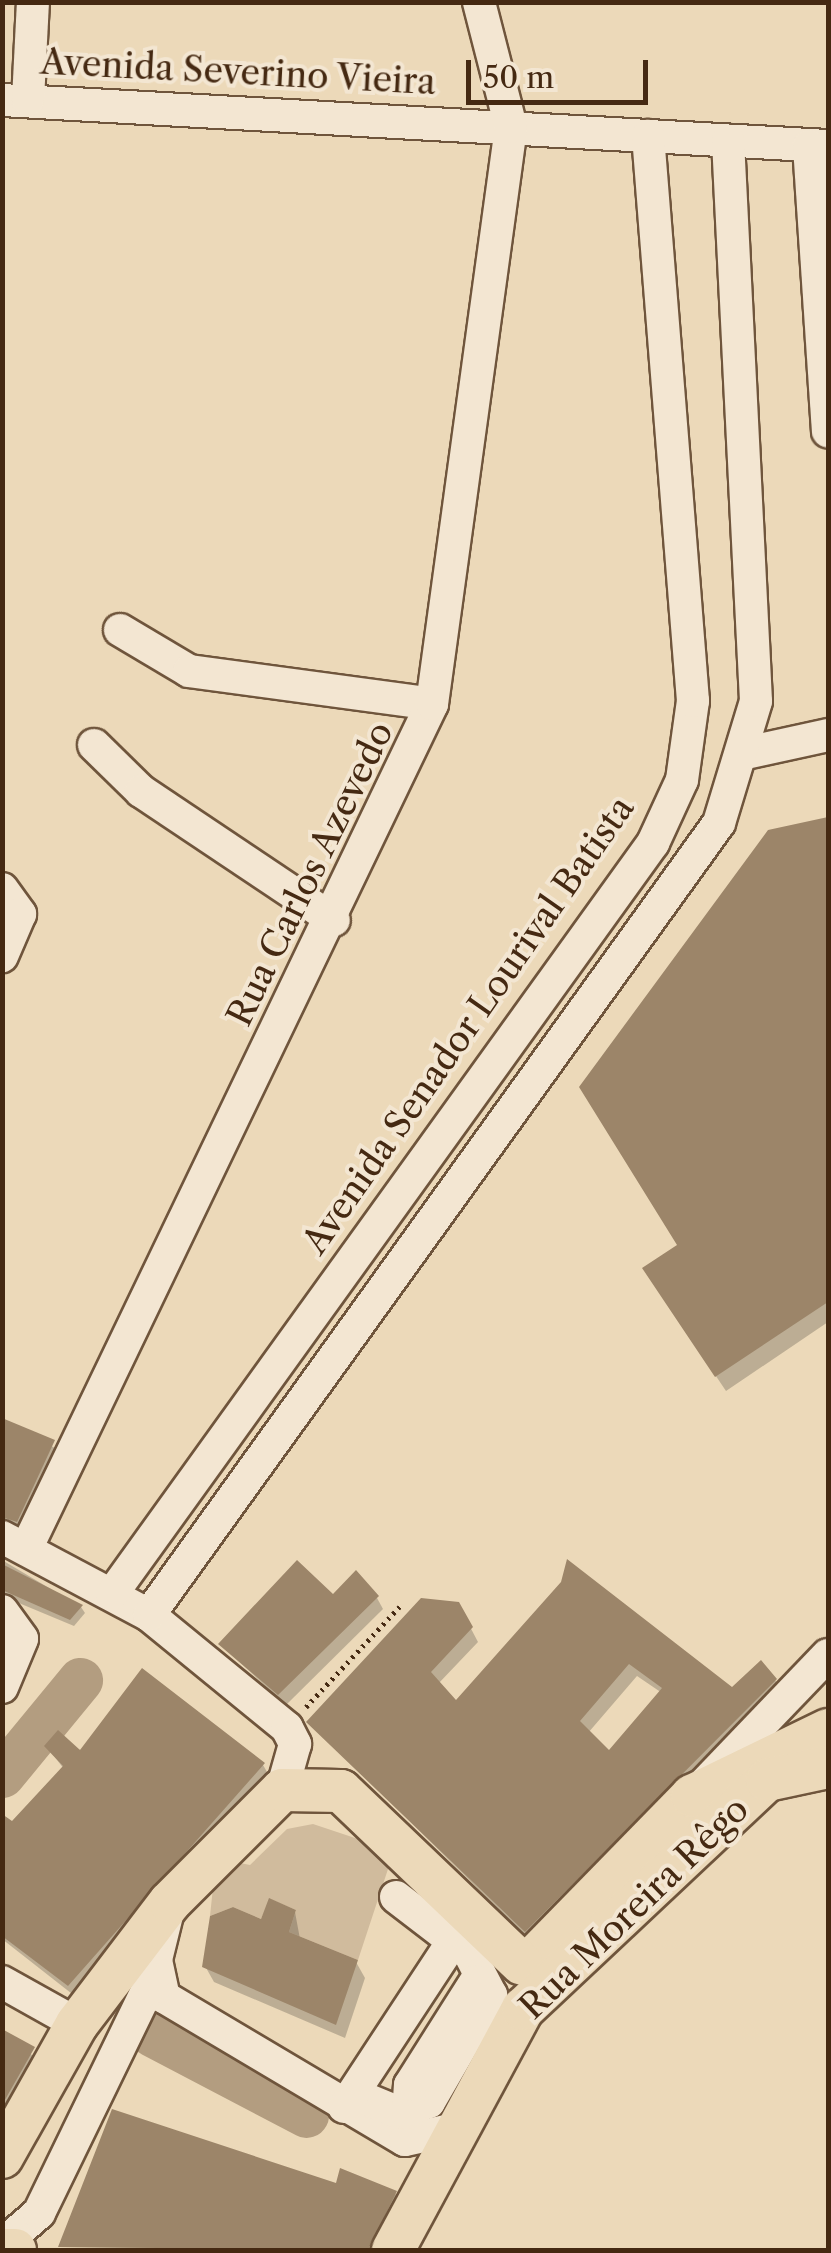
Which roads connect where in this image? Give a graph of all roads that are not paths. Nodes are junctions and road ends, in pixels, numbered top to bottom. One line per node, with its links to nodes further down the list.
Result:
1 (32, 2): 3 (street)
2 (479, 2): 4 (street)
3 (15, 100): 4 (street, Avenida Severino Vieira)
4 (511, 127): 5 (street, Avenida Severino Vieira); 10 (street, Rua Carlos Azevedo)
5 (648, 136): 6 (street, Avenida Severino Vieira); 18 (street, Avenida Senador Lourival Batista)
6 (728, 141): 7 (street, Avenida Severino Vieira); 13 (street)
7 (819, 146): 8 (street)
8 (828, 431)
9 (120, 630): 10 (street)
10 (432, 704): 15 (street, Rua Carlos Azevedo)
11 (828, 735): 13 (street)
12 (94, 745): 15 (street)
13 (746, 753): 20 (street)
14 (11, 898): 16 (street)
15 (334, 920): 17 (street, Rua Carlos Azevedo)
16 (2, 956)
17 (15, 1542): 18 (street)
18 (112, 1594): 20 (street)
19 (2, 1611): 22 (street)
20 (149, 1615): 26 (street)
21 (828, 1654): 27 (street)
22 (2, 1687)
23 (828, 1730): 25 (main road)
24 (828, 1767): 25 (main road)
25 (762, 1771): 27 (main road, Rua Moreira Rêgo); 34 (main road, Rua Moreira Rêgo)
26 (282, 1790): 29 (main road); 31 (main road)
27 (692, 1796): 31 (main road, Rua Moreira Rêgo)
28 (396, 1897): 30 (street)
29 (170, 1902): 32 (street); 35 (main road)
30 (453, 1940): 31 (street); 36 (street)
31 (503, 1966): 34 (main road); 36 (street)
32 (156, 1972): 36 (street); 39 (street)
33 (2, 1982): 35 (street)
34 (523, 2009): 37 (main road, Rua Moreira Rêgo)
35 (77, 2024): 38 (main road)
36 (349, 2100): 37 (street)
37 (451, 2130): 40 (main road, Rua Moreira Rêgo)
38 (7, 2139)
39 (7, 2248)
40 (393, 2250)

